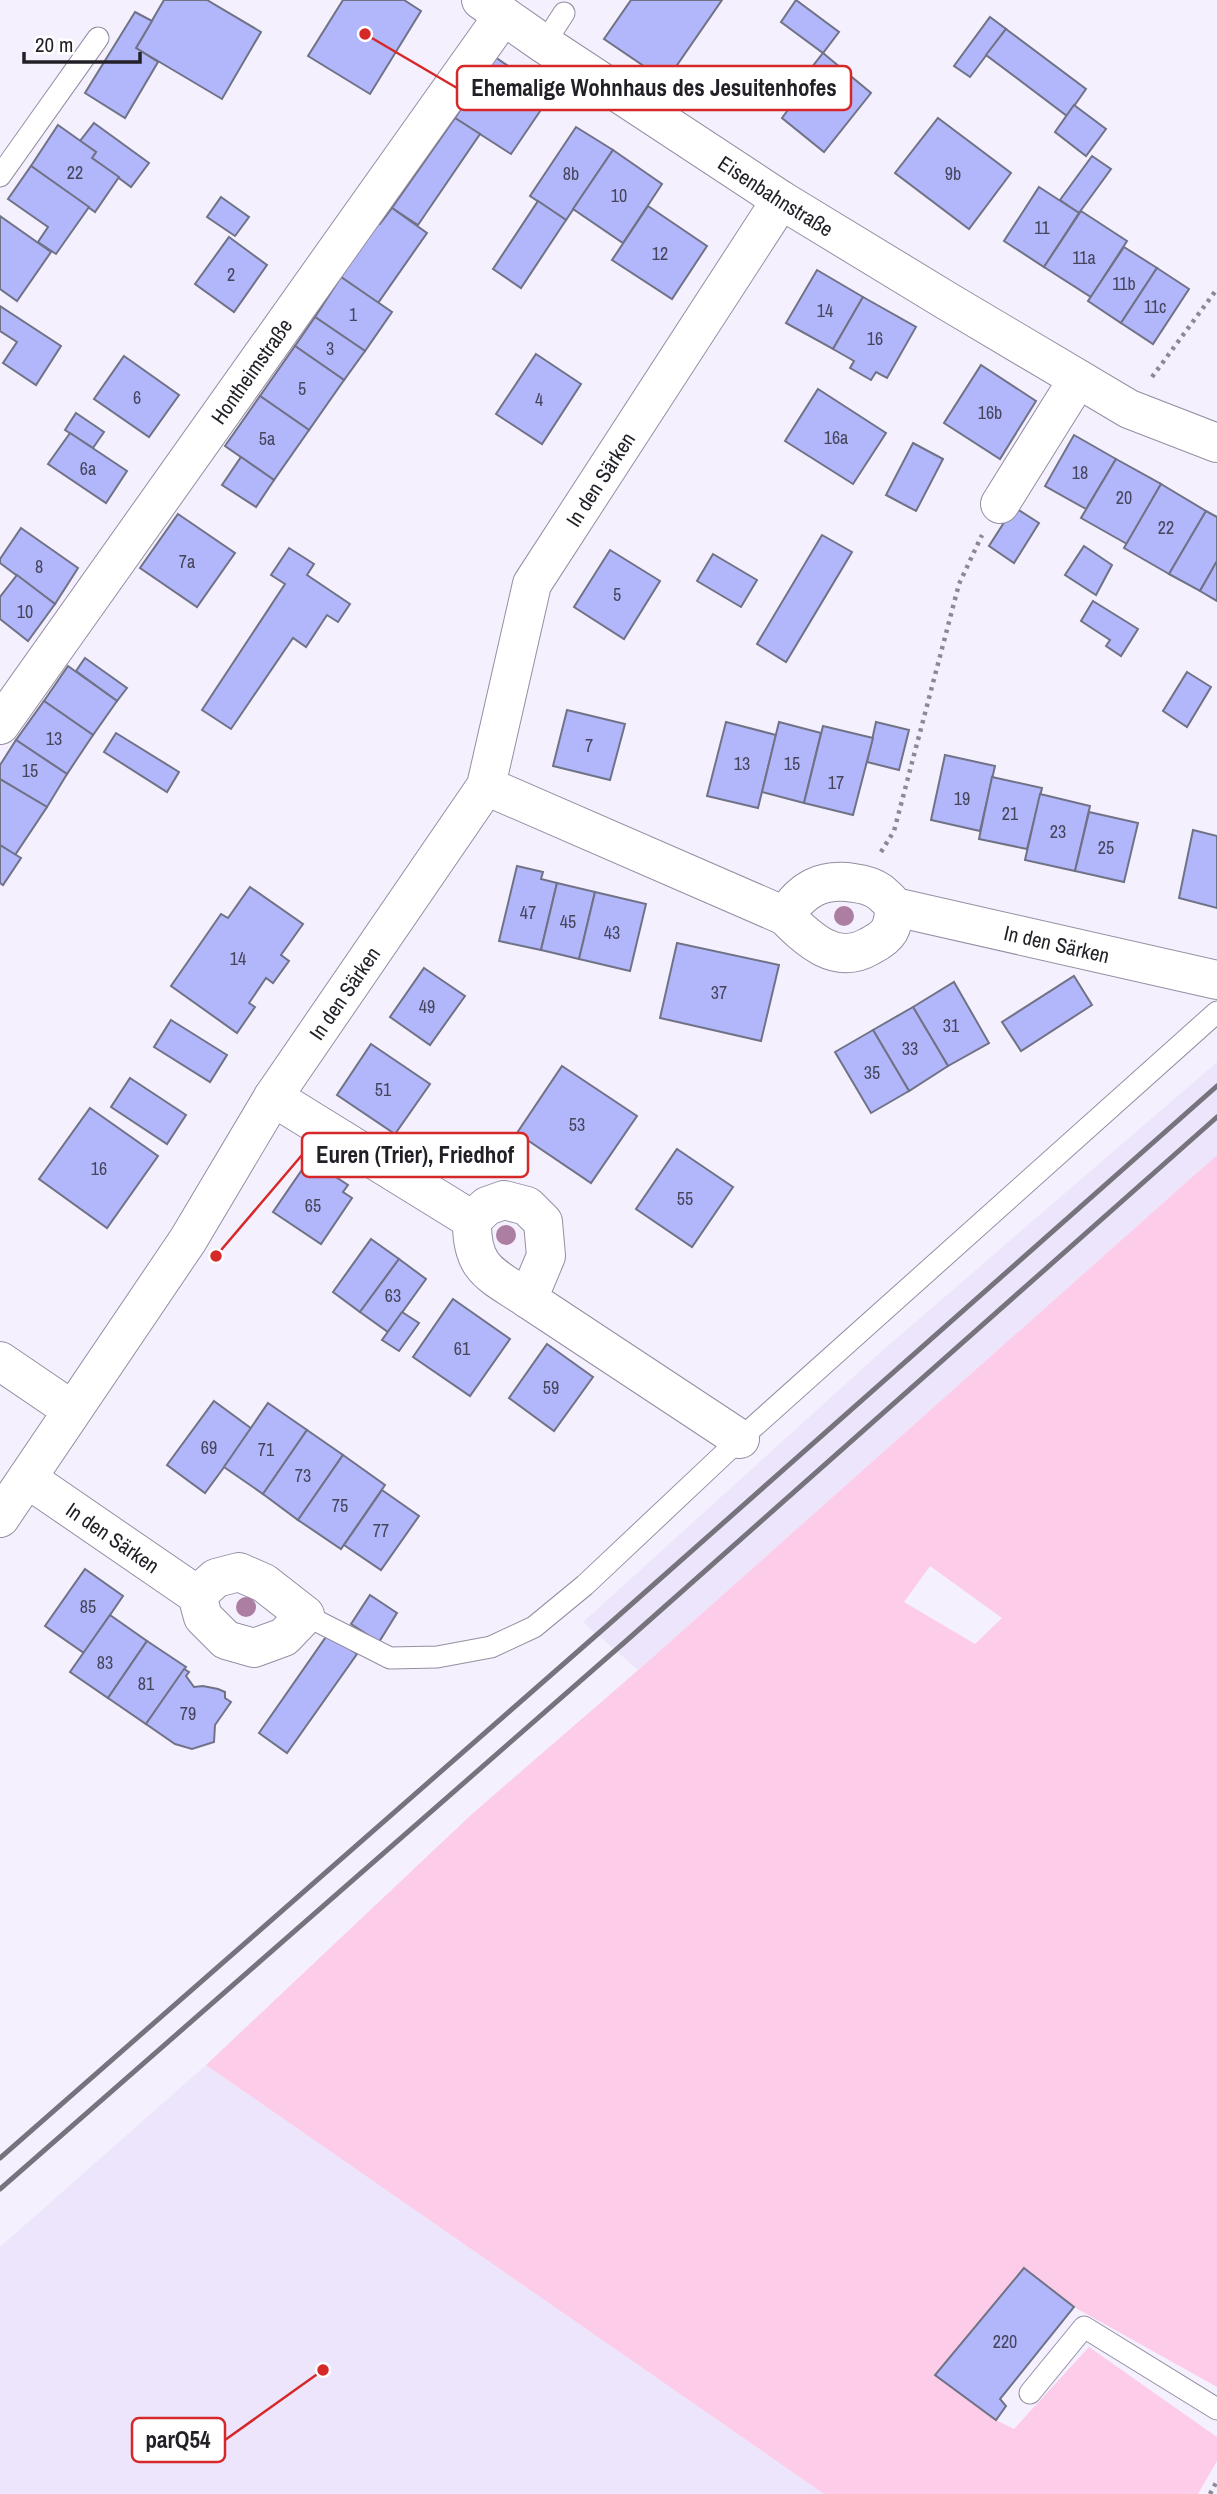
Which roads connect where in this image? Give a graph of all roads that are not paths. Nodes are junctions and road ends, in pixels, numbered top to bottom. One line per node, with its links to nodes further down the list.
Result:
1 (492, 8): 4 (street, Eisenbahnstraße); 8 (street, Hontheimstraße)
2 (98, 38): 3 (lane)
3 (0, 176)
4 (782, 200): 5 (street, Eisenbahnstraße); 9 (street, In den Särken)
5 (1078, 379): 6 (street, Eisenbahnstraße); 7 (street)
6 (1217, 443)
7 (1000, 504)
8 (0, 725)
9 (486, 786): 11 (street); 14 (street, In den Särken)
10 (895, 907): 11 (street, In den Särken); 11 (street); 12 (street, In den Särken)
11 (785, 916)
12 (1217, 980)
13 (1217, 1012): 19 (lane)
14 (273, 1097): 15 (street); 18 (street, In den Särken)
15 (472, 1220): 16 (street); 16 (street)
16 (528, 1299): 19 (street)
17 (0, 1361): 18 (street)
18 (72, 1410): 20 (street, In den Särken)
19 (740, 1439): 23 (lane)
20 (28, 1479): 21 (street, In den Särken); 22 (street, In den Särken)
21 (0, 1518)
22 (197, 1595): 23 (street); 23 (street)
23 (305, 1615)
24 (1030, 2393): 25 (lane)
25 (1217, 2409)

